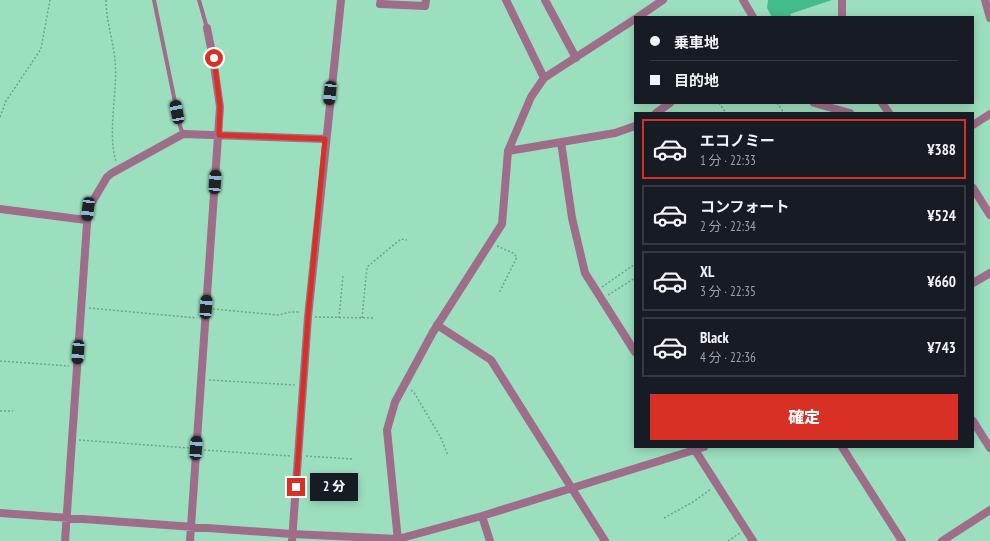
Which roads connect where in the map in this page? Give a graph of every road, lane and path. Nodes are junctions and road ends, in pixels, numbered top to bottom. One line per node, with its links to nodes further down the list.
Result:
1 (50, 0): 27 (path)
2 (106, 0): 35 (path)
3 (154, 0): 30 (lane)
4 (199, 0): 19 (lane)
5 (340, 0): 32 (street)
6 (381, 0): 7 (street)
7 (426, 0)
8 (506, 0): 21 (street)
9 (545, 0): 20 (street)
10 (662, 0): 14 (street)
11 (743, 0): 15 (street)
12 (842, 0): 16 (street)
13 (985, 0): 17 (street)
14 (639, 16)
15 (753, 16)
16 (842, 16)
17 (990, 18)
18 (634, 20): 20 (street)
19 (207, 28): 31 (street)
20 (576, 58): 21 (street)
21 (544, 78): 34 (street)
22 (669, 104): 24 (street)
23 (818, 104): 25 (street)
24 (657, 112)
25 (846, 112)
26 (990, 114): 28 (street)
27 (0, 117)
28 (974, 124)
29 (634, 126): 33 (street)
30 (183, 134): 31 (street); 35 (street)
31 (219, 135): 32 (street); 50 (street)
32 (325, 139): 52 (street)
33 (561, 142): 34 (street); 47 (street)
34 (508, 151): 41 (street)
35 (120, 168): 39 (street)
36 (974, 190): 38 (street)
37 (0, 209): 39 (street)
38 (990, 215)
39 (86, 220): 51 (street)
40 (408, 240): 55 (path)
41 (490, 243): 48 (path); 57 (street)
42 (634, 265): 47 (path)
43 (990, 272): 46 (street)
44 (343, 275): 54 (path)
45 (634, 279): 49 (path)
46 (974, 282)
47 (596, 291): 49 (street)
48 (499, 293)
49 (601, 299): 58 (street)
50 (206, 307): 52 (path); 53 (street)
51 (80, 308): 53 (path); 60 (street)
52 (308, 315): 54 (path); 63 (street)
53 (205, 318): 61 (street)
54 (340, 318): 55 (path)
55 (362, 318): 56 (path)
56 (374, 318)
57 (437, 325): 62 (street); 76 (street)
58 (634, 350)
59 (0, 361): 60 (path)
60 (76, 367): 67 (street)
61 (201, 379): 63 (path); 68 (street)
62 (404, 384): 73 (path); 85 (street)
63 (303, 385): 72 (street)
64 (0, 411): 65 (path)
65 (13, 411)
66 (974, 423): 70 (street)
67 (72, 440): 68 (path); 80 (street)
68 (196, 448): 72 (path); 82 (street)
69 (843, 448): 92 (street)
70 (990, 448)
71 (694, 449): 75 (street); 76 (street)
72 (298, 455): 74 (path); 84 (street)
73 (448, 456)
74 (352, 459)
75 (717, 485): 81 (path); 83 (street)
76 (572, 488): 79 (street); 89 (street)
77 (990, 510): 93 (street)
78 (0, 513): 80 (street)
79 (482, 516): 85 (street); 88 (street)
80 (67, 518): 82 (street); 86 (street)
81 (664, 518)
82 (191, 527): 84 (street); 87 (street)
83 (746, 529): 90 (path); 91 (street)
84 (292, 538): 85 (street)
85 (398, 540)
86 (65, 541)
87 (190, 541)
88 (490, 541)
89 (605, 541)
90 (728, 541)
91 (753, 541)
92 (902, 541)
93 (942, 541)

